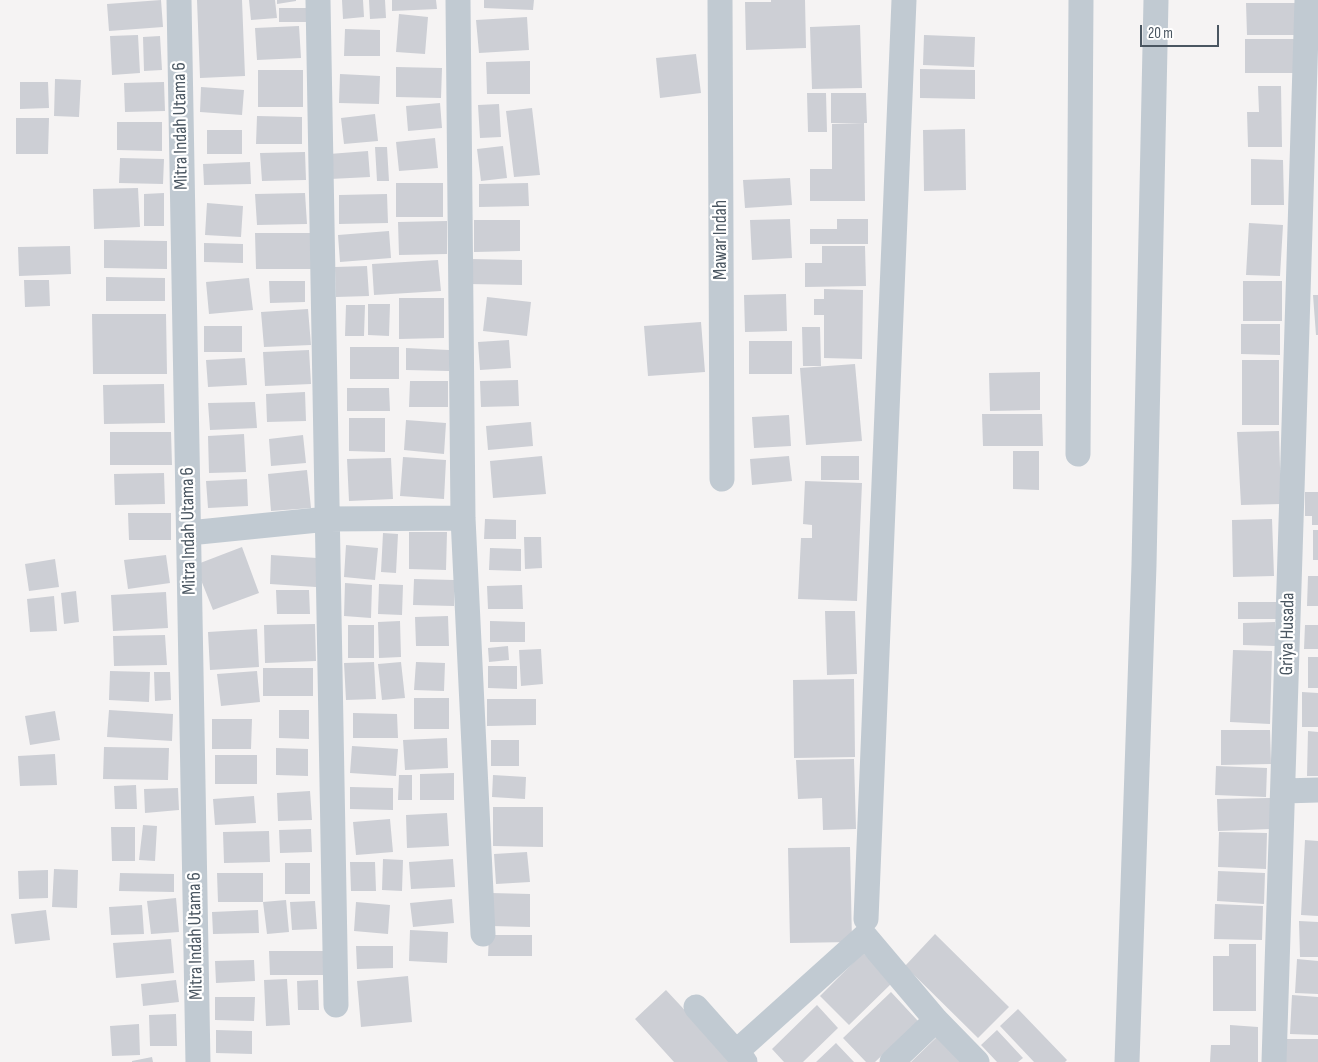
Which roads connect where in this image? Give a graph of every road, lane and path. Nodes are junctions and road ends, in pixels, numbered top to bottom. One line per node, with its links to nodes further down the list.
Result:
1 (179, 0): 14 (street, Mitra Indah Utama 6)
2 (318, 0): 13 (street)
3 (458, 0): 12 (street)
4 (720, 0): 11 (street, Mawar Indah)
5 (904, 0): 17 (street)
6 (1081, 0): 10 (street)
7 (1156, 0): 26 (street)
8 (1307, 0): 9 (street, Griya Husada)
9 (1309, 207): 16 (street, Griya Husada)
10 (1078, 454)
11 (722, 479)
12 (463, 518): 13 (street); 18 (street)
13 (328, 520): 14 (street); 19 (street)
14 (189, 533): 23 (street, Mitra Indah Utama 6)
15 (1318, 790): 16 (street)
16 (1284, 791): 27 (street, Griya Husada)
17 (866, 919)
18 (483, 934)
19 (336, 1005)
20 (696, 1008): 22 (street)
21 (936, 1020): 22 (street); 24 (street); 25 (street)
22 (740, 1057)
23 (198, 1062)
24 (892, 1062)
25 (977, 1062)
26 (1127, 1062)
27 (1274, 1062)

